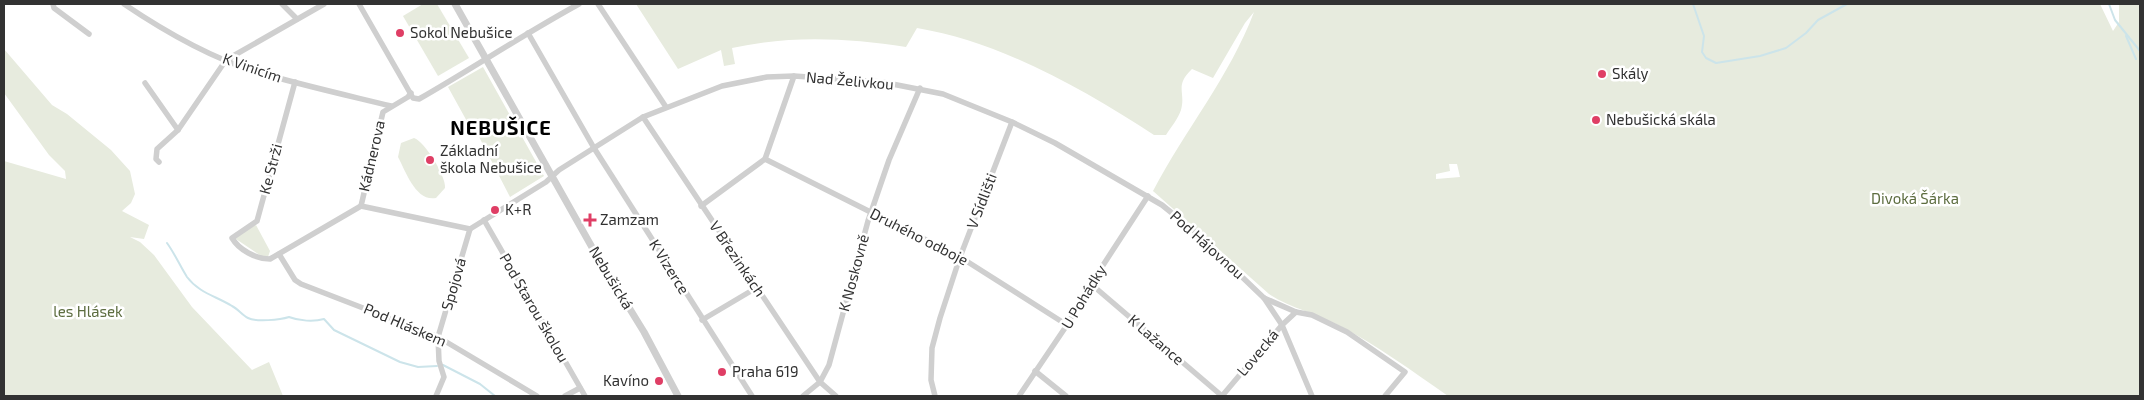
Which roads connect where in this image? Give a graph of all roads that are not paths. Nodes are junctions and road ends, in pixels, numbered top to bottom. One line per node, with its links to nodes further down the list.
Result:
1 (54, 4): 11 (street)
2 (282, 4): 9 (street)
3 (324, 4): 9 (street)
4 (360, 4): 18 (street)
5 (455, 4): 12 (street, Nebušická)
6 (579, 4): 10 (street)
7 (598, 4): 20 (street)
8 (128, 5): 13 (street, K Vinicím)
9 (297, 19): 13 (street)
10 (528, 33): 12 (street); 24 (street, K Vizerce)
11 (89, 34)
12 (486, 59): 18 (street); 27 (street, Nebušická)
13 (226, 60): 15 (street, K Vinicím); 23 (street)
14 (794, 76): 17 (street, Nad Želivkou); 20 (street, Nad Želivkou); 25 (street)
15 (295, 82): 19 (street, K Vinicím); 34 (street, Ke Strži)
16 (145, 83): 23 (street)
17 (920, 88): 22 (street, Nad Želivkou); 31 (street, K Noskovně)
18 (411, 93): 19 (street, Kádnerova)
19 (391, 106): 29 (street, Kádnerova)
20 (666, 106): 21 (street, Nad Želivkou)
21 (643, 117): 24 (street, Nad Želivkou); 30 (street, V Březinkách)
22 (1012, 122): 28 (street, Nad Želivkou); 35 (street, V Sídlišti)
23 (178, 130): 26 (street)
24 (594, 148): 27 (street, Nad Želivkou); 40 (street, K Vizerce)
25 (765, 159): 30 (street); 31 (street, Druhého odboje)
26 (159, 162)
27 (552, 176): 32 (street); 51 (street, Nebušická)
28 (1148, 196): 36 (street, U Pohádky); 38 (street, Pod Hájovnou)
29 (361, 206): 33 (street, Kádnerova); 34 (street)
30 (701, 206): 37 (street, V Březinkách)
31 (871, 212): 35 (street, Druhého odboje); 45 (street, K Noskovně)
32 (484, 220): 33 (street); 46 (street, Pod Starou školou)
33 (470, 229): 43 (street, Spojová)
34 (279, 254): 43 (street, Pod Hláskem)
35 (960, 257): 41 (street, Druhého odboje); 55 (street, V Sídlišti)
36 (1091, 284): 41 (street, U Pohádky); 58 (street, K Lažance)
37 (756, 288): 40 (street); 45 (street, V Březinkách)
38 (1264, 298): 39 (street, Pod Hájovnou); 42 (street, Pod Hájovnou)
39 (1296, 312): 42 (street, Lovecká); 60 (street, Pod Hájovnou)
40 (702, 320): 52 (street, K Vizerce)
41 (1068, 325): 44 (street, U Pohádky)
42 (1282, 326): 58 (street, Lovecká); 59 (street, Pod Hájovnou)
43 (438, 337): 47 (street, Spojová); 48 (street, Pod Hláskem)
44 (1035, 371): 56 (street, U Pohádky); 57 (street)
45 (820, 382): 53 (street, K Noskovně); 54 (street, V Březinkách)
46 (580, 388): 49 (street); 50 (street, Pod Starou školou)
47 (436, 396)
48 (536, 396)
49 (565, 396)
50 (585, 396)
51 (678, 396)
52 (752, 396)
53 (803, 396)
54 (836, 396)
55 (935, 396)
56 (1019, 396)
57 (1066, 396)
58 (1222, 396)
59 (1312, 396)
60 (1385, 396)

